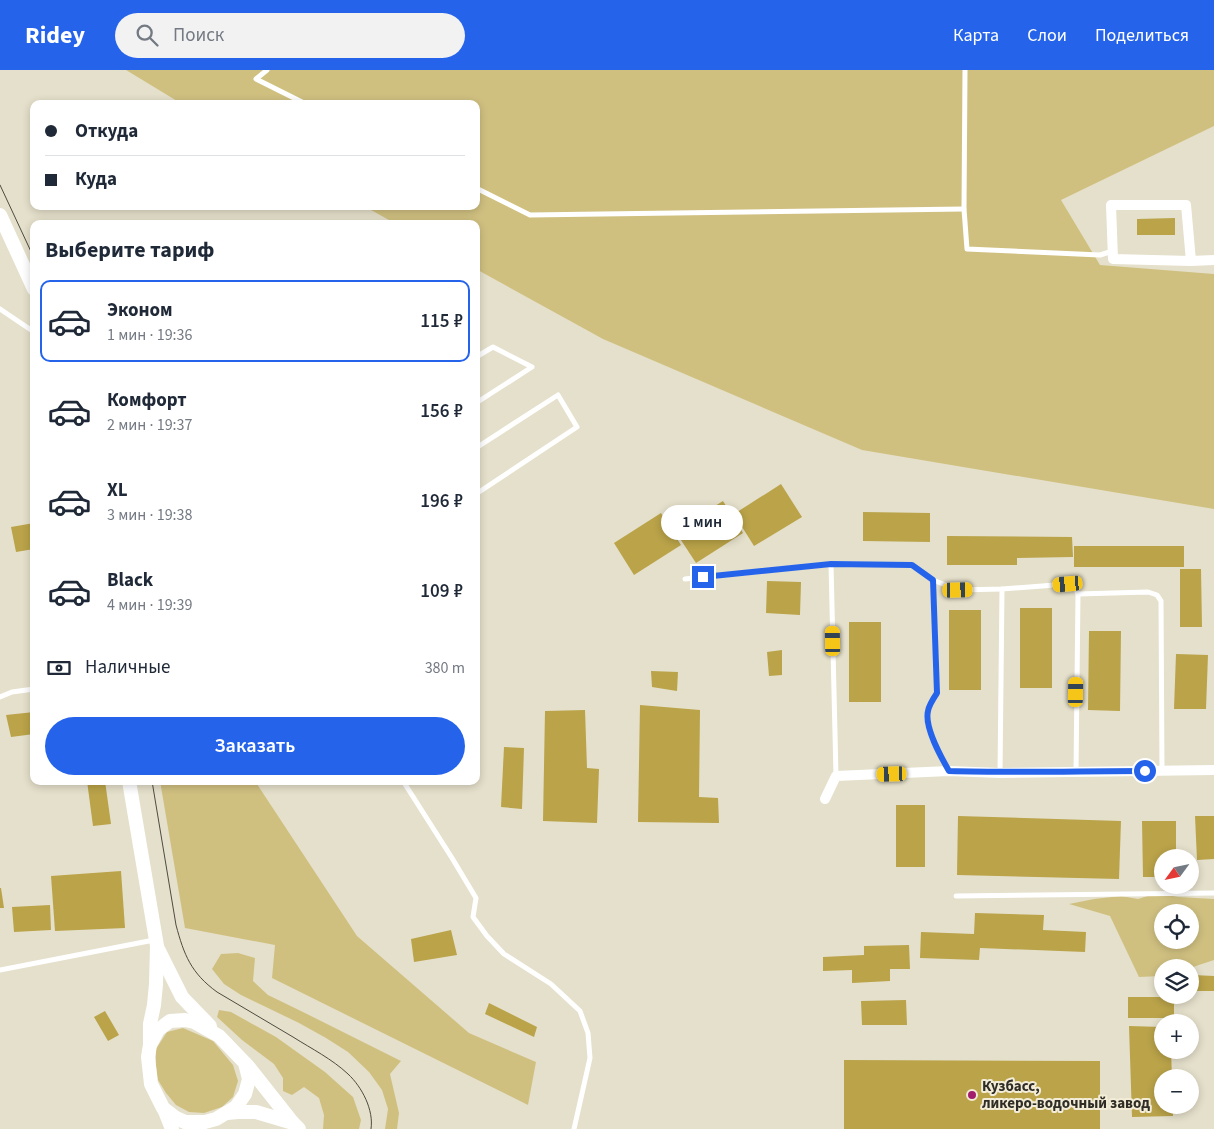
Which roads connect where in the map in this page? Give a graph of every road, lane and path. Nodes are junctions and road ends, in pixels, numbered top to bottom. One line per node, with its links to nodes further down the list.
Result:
1 (268, 70): 3 (lane)
2 (965, 70): 5 (lane)
3 (298, 100)
4 (480, 190): 5 (lane)
5 (964, 209): 7 (lane)
6 (0, 214): 10 (main road)
7 (1113, 251): 9 (street); 9 (street)
8 (1214, 260): 9 (street)
9 (1191, 261)
10 (30, 280)
11 (0, 309): 12 (lane)
12 (30, 329)
13 (480, 355): 14 (lane)
14 (480, 400)
15 (480, 445): 16 (lane)
16 (480, 491)
17 (831, 564): 18 (lane); 19 (lane); 29 (lane)
18 (685, 579)
19 (933, 580): 20 (lane); 25 (lane)
20 (1002, 589): 21 (lane); 28 (lane)
21 (1078, 594): 26 (lane); 27 (lane)
22 (30, 690): 23 (lane)
23 (0, 697)
24 (1214, 770): 27 (street)
25 (949, 771): 28 (street); 29 (street)
26 (1076, 771): 27 (street); 28 (street)
27 (1162, 772)
28 (1000, 773)
29 (836, 776): 32 (street)
30 (130, 785): 35 (main road)
31 (406, 785): 44 (lane)
32 (825, 798)
33 (1214, 893): 34 (lane)
34 (956, 896)
35 (156, 943): 36 (lane); 37 (main road); 38 (main road)
36 (0, 970)
37 (219, 1036): 38 (main road); 39 (main road)
38 (150, 1045): 40 (main road)
39 (245, 1063): 41 (main road); 42 (main road)
40 (163, 1108): 41 (main road); 43 (main road)
41 (217, 1121): 42 (main road)
42 (296, 1126)
43 (172, 1129)
44 (574, 1129)

